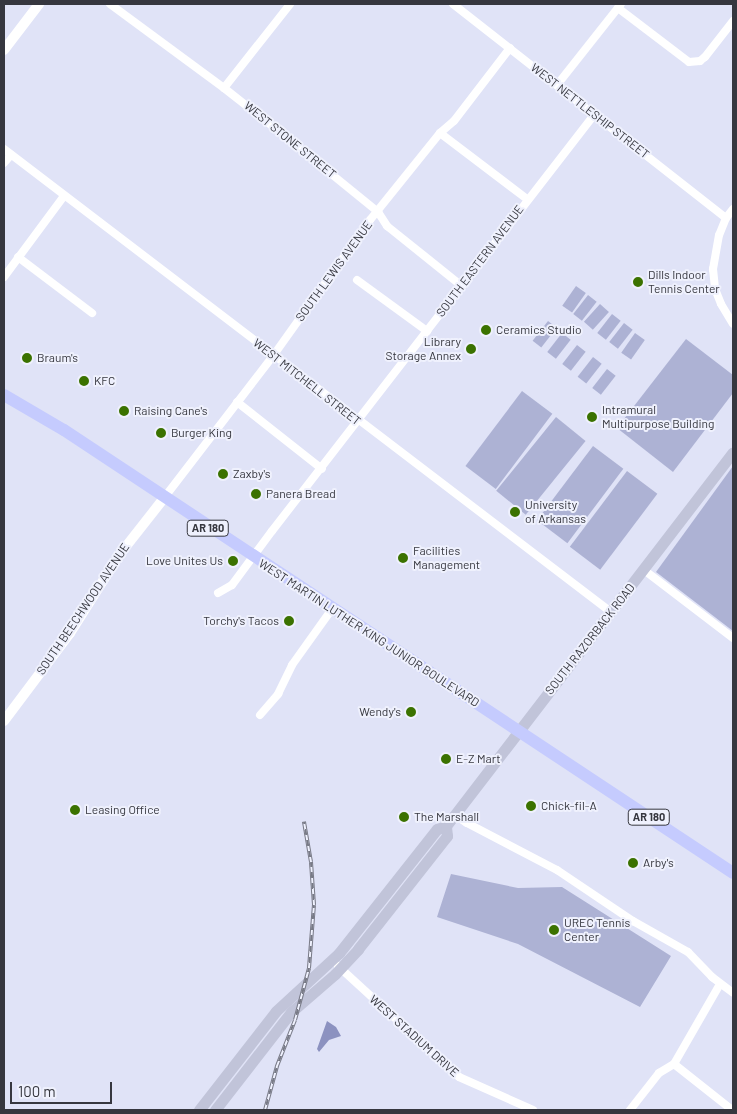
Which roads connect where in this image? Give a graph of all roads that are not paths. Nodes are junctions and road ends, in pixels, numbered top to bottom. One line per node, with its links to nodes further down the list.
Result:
1 (39, 4): 8 (street)
2 (110, 4): 10 (street, WEST STONE STREET)
3 (290, 4): 10 (street)
4 (453, 4): 7 (street, WEST NETTLESHIP STREET)
5 (620, 6): 6 (street); 9 (street)
6 (733, 21)
7 (510, 48): 9 (street, WEST NETTLESHIP STREET); 12 (street, SOUTH LEWIS AVENUE)
8 (4, 50)
9 (557, 85): 11 (street, WEST NETTLESHIP STREET)
10 (224, 88): 19 (street, WEST STONE STREET)
11 (594, 115): 17 (street, SOUTH EASTERN AVENUE); 20 (street, WEST NETTLESHIP STREET)
12 (440, 133): 17 (street); 19 (street, SOUTH LEWIS AVENUE)
13 (4, 149): 14 (street, WEST MITCHELL STREET)
14 (11, 155): 15 (street); 16 (street, WEST MITCHELL STREET)
15 (4, 163)
16 (64, 196): 21 (street); 28 (street, WEST MITCHELL STREET)
17 (527, 199): 24 (street, SOUTH EASTERN AVENUE)
18 (733, 209): 20 (street)
19 (378, 212): 24 (street, WEST STONE STREET); 28 (street, SOUTH LEWIS AVENUE)
20 (726, 218): 26 (street)
21 (18, 258): 22 (street); 25 (street)
22 (4, 277)
23 (357, 280): 27 (street)
24 (462, 286): 27 (street, SOUTH EASTERN AVENUE)
25 (92, 313)
26 (733, 324)
27 (427, 332): 31 (street, SOUTH EASTERN AVENUE)
28 (273, 356): 30 (street, SOUTH LEWIS AVENUE); 31 (street, WEST MITCHELL STREET)
29 (4, 395): 34 (main road, WEST MARTIN LUTHER KING JUNIOR BOULEVARD / AR 180)
30 (238, 402): 33 (street); 34 (street, SOUTH LEWIS AVENUE)
31 (357, 421): 33 (street, SOUTH EASTERN AVENUE); 39 (street, WEST MITCHELL STREET)
32 (733, 452): 36 (main road, SOUTH RAZORBACK ROAD)
33 (322, 469): 35 (street, SOUTH EASTERN AVENUE)
34 (164, 498): 35 (main road, WEST MARTIN LUTHER KING JUNIOR BOULEVARD / AR 180); 42 (street, SOUTH BEECHWOOD AVENUE)
35 (253, 557): 37 (street, SOUTH EASTERN AVENUE); 38 (main road, WEST MARTIN LUTHER KING JUNIOR BOULEVARD / AR 180)
36 (644, 570): 39 (main road, SOUTH RAZORBACK ROAD); 40 (street)
37 (218, 593)
38 (332, 609): 41 (street); 43 (main road, WEST MARTIN LUTHER KING JUNIOR BOULEVARD / AR 180)
39 (611, 612): 43 (main road, SOUTH RAZORBACK ROAD)
40 (733, 638)
41 (260, 715)
42 (4, 721)
43 (519, 731): 44 (main road, SOUTH RAZORBACK ROAD); 45 (main road, WEST MARTIN LUTHER KING JUNIOR BOULEVARD / AR 180)
44 (455, 815): 46 (main road, SOUTH RAZORBACK ROAD); 47 (street)
45 (733, 873)
46 (336, 964): 50 (main road, SOUTH RAZORBACK ROAD); 51 (main road, SOUTH RAZORBACK ROAD); 52 (street, WEST STADIUM DRIVE)
47 (720, 984): 48 (street); 49 (street)
48 (733, 993)
49 (674, 1064): 53 (street); 54 (street)
50 (199, 1110)
51 (215, 1110)
52 (533, 1110)
53 (630, 1110)
54 (732, 1110)

